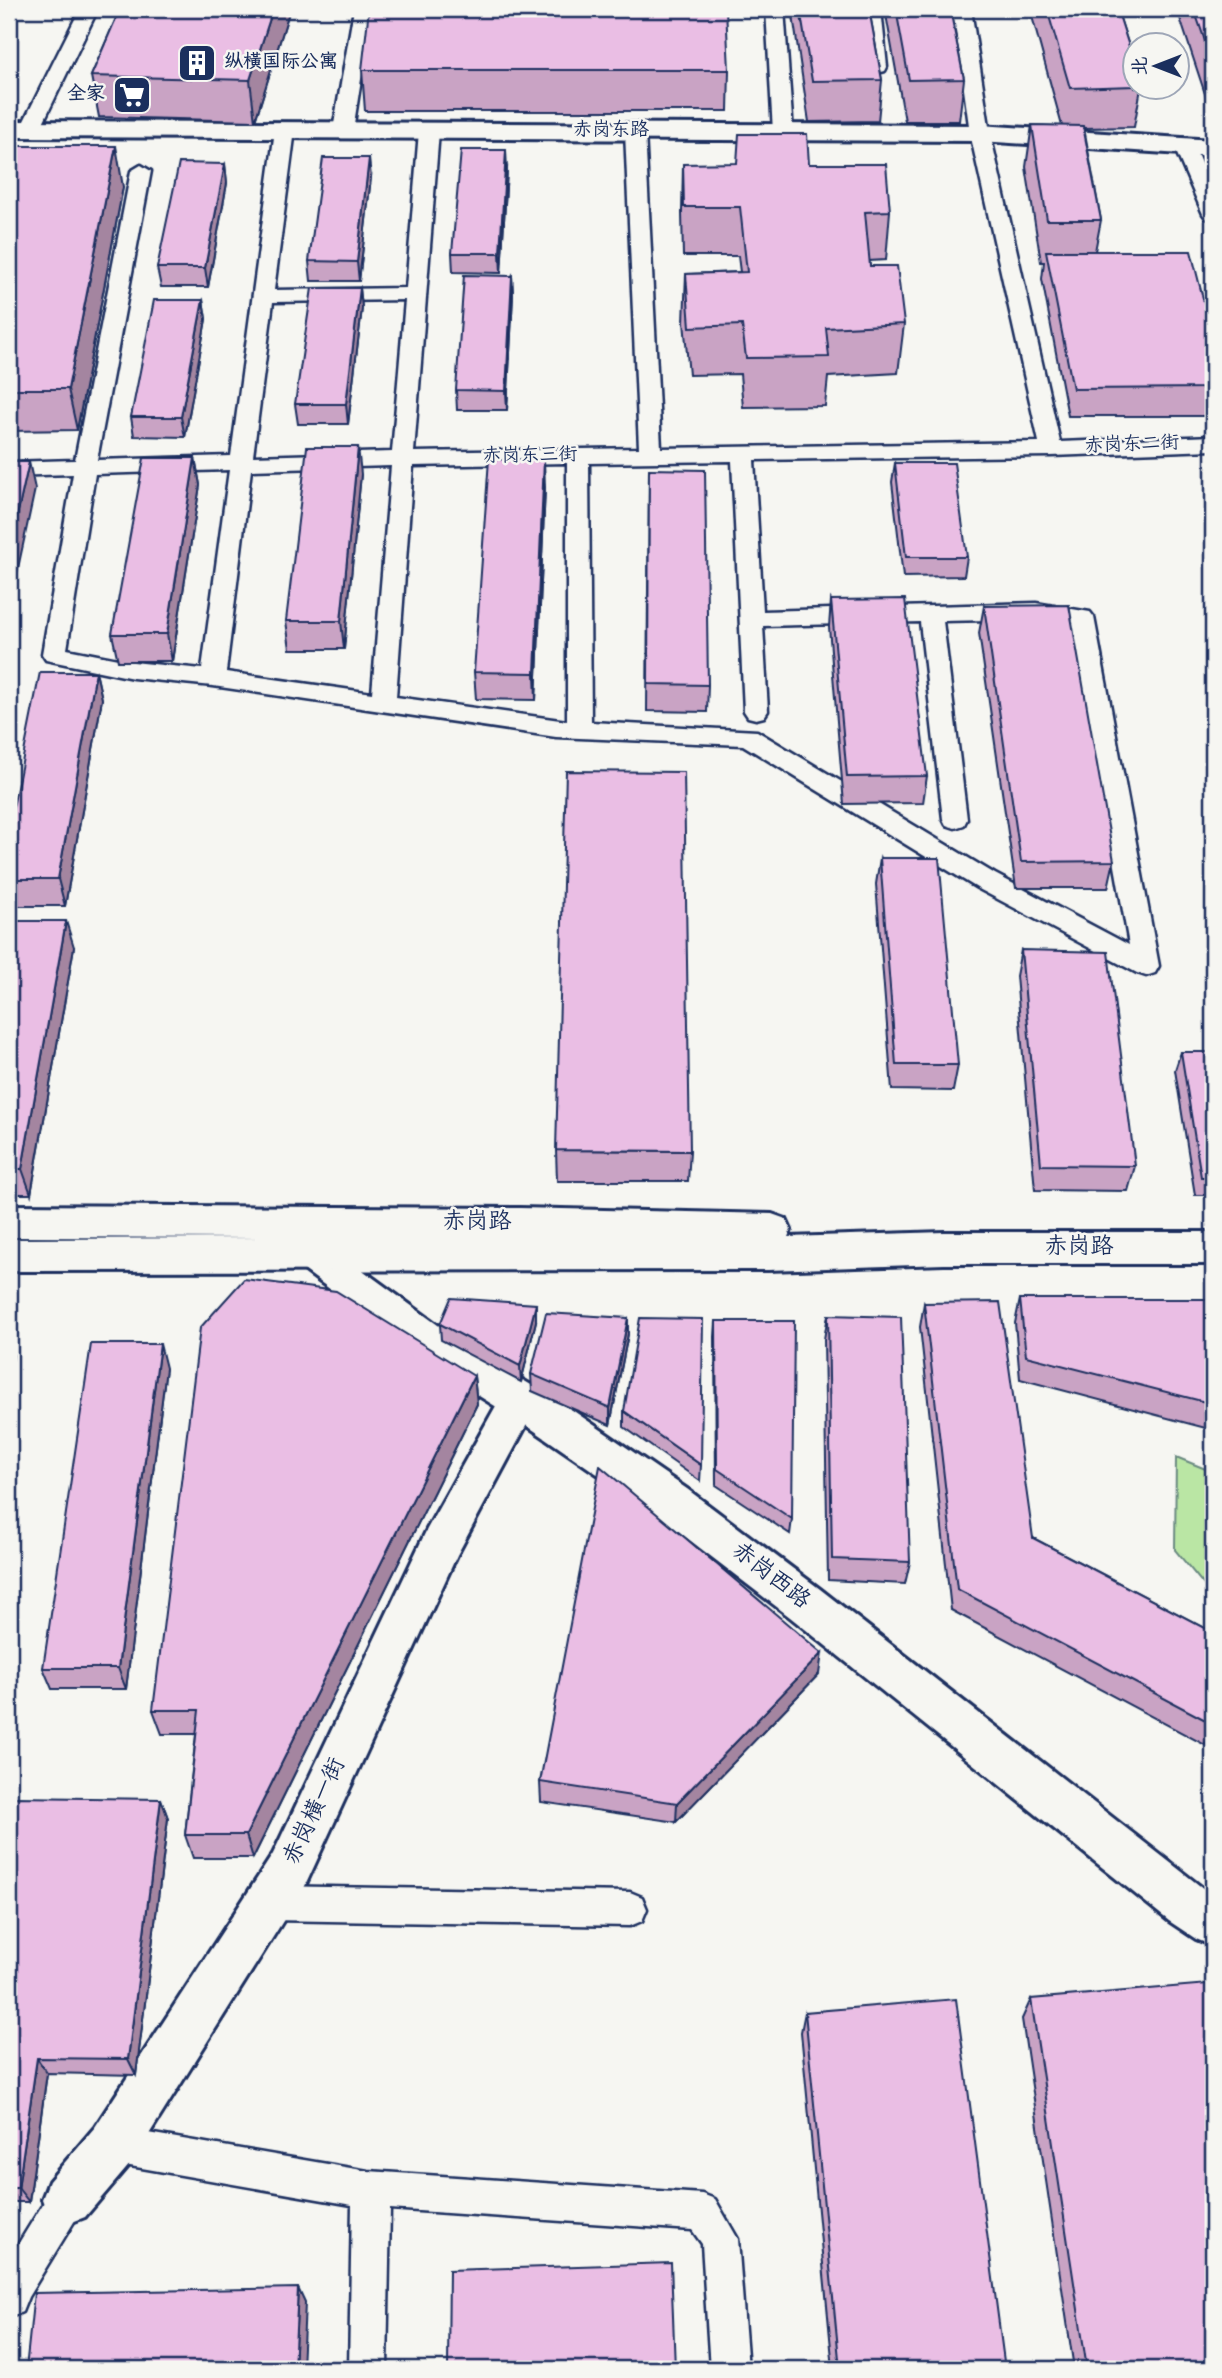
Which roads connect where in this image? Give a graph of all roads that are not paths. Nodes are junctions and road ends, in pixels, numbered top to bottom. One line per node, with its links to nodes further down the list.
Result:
1 (89, 9): 7 (lane)
2 (363, 9): 9 (lane)
3 (775, 9): 12 (lane)
4 (872, 9): 6 (lane)
5 (962, 9): 13 (lane)
6 (878, 67)
7 (19, 129): 8 (street, 赤岗东路)
8 (285, 130): 9 (street, 赤岗东路); 19 (lane)
9 (343, 130): 10 (street, 赤岗东路)
10 (429, 131): 11 (street, 赤岗东路); 18 (lane)
11 (635, 132): 12 (street, 赤岗东路); 23 (lane)
12 (783, 132): 13 (street, 赤岗东路)
13 (980, 133): 14 (street, 赤岗东路); 21 (lane)
14 (1185, 149): 15 (street, 赤岗东路); 17 (lane)
15 (1213, 149)
16 (141, 171): 27 (lane)
17 (1213, 214)
18 (417, 294): 19 (lane); 25 (lane)
19 (263, 296): 26 (lane)
20 (1213, 443): 21 (lane, 赤岗东二街)
21 (1052, 449): 22 (lane, 赤岗东三街)
22 (743, 454): 23 (lane, 赤岗东三街); 30 (lane)
23 (650, 455): 24 (lane, 赤岗东三街)
24 (578, 456): 25 (lane, 赤岗东三街); 34 (lane)
25 (404, 458): 26 (lane, 赤岗东三街); 32 (lane)
26 (243, 463): 27 (lane, 赤岗东三街); 31 (lane)
27 (85, 467): 28 (lane, 赤岗东三街); 31 (lane)
28 (9, 469)
29 (931, 614): 30 (lane); 34 (lane); 35 (lane)
30 (751, 620): 33 (lane)
31 (213, 678): 32 (lane)
32 (383, 704): 34 (lane)
33 (756, 711)
34 (579, 730)
35 (955, 819)
36 (9, 1221): 37 (street, 赤岗路)
37 (944, 1248): 38 (street, 赤岗路); 39 (street, 赤岗路)
38 (1213, 1248)
39 (310, 1253): 40 (street, 赤岗路); 41 (street, 赤岗西路)
40 (9, 1255)
41 (520, 1400): 42 (street, 赤岗横一街); 44 (street, 赤岗西路)
42 (269, 1903): 43 (lane); 45 (street, 赤岗横一街)
43 (630, 1909)
44 (1213, 1923)
45 (113, 2145): 46 (lane); 47 (street, 赤岗横一街)
46 (368, 2189): 49 (lane); 50 (lane)
47 (67, 2199): 48 (lane)
48 (9, 2299)
49 (368, 2369)
50 (729, 2369)

